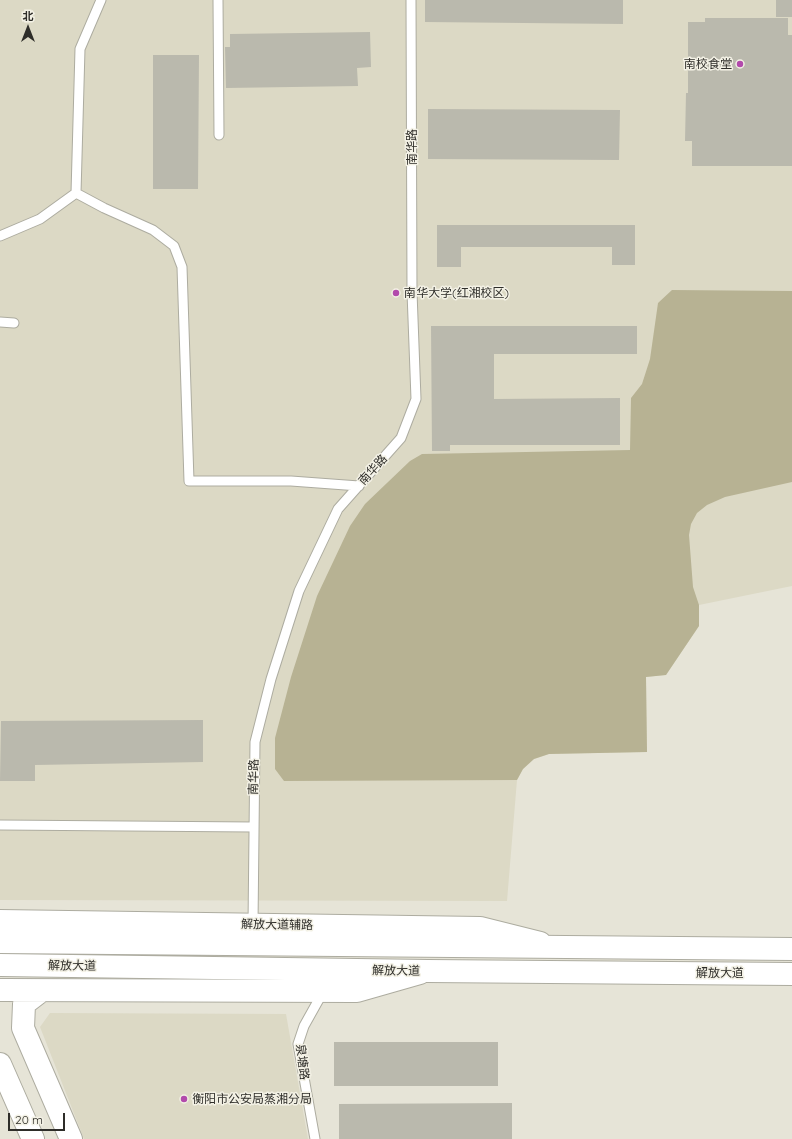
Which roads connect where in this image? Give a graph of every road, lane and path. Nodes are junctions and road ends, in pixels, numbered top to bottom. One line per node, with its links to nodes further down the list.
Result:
1 (101, 0): 5 (lane)
2 (218, 0): 4 (lane)
3 (411, 0): 9 (lane, 南华路)
4 (219, 135)
5 (76, 192): 6 (lane); 9 (lane)
6 (0, 236)
7 (0, 322): 8 (lane)
8 (14, 323)
9 (359, 486): 11 (lane, 南华路)
10 (0, 825): 11 (lane)
11 (253, 828): 13 (lane, 南华路)
12 (0, 921): 13 (main road, 解放大道辅路)
13 (253, 924): 15 (main road, 解放大道辅路)
14 (0, 942): 15 (main road, 解放大道)
15 (552, 947): 16 (main road, 解放大道)
16 (792, 949)
17 (0, 965): 18 (main road, 解放大道)
18 (428, 971): 19 (main road, 解放大道); 22 (main road)
19 (792, 974)
20 (0, 990): 21 (main road)
21 (41, 991): 22 (main road); 27 (main road)
22 (324, 991): 28 (lane, 泉塘路)
23 (0, 1064): 26 (main road)
24 (0, 1096): 25 (main road)
25 (19, 1139)
26 (33, 1139)
27 (71, 1139)
28 (315, 1139)

